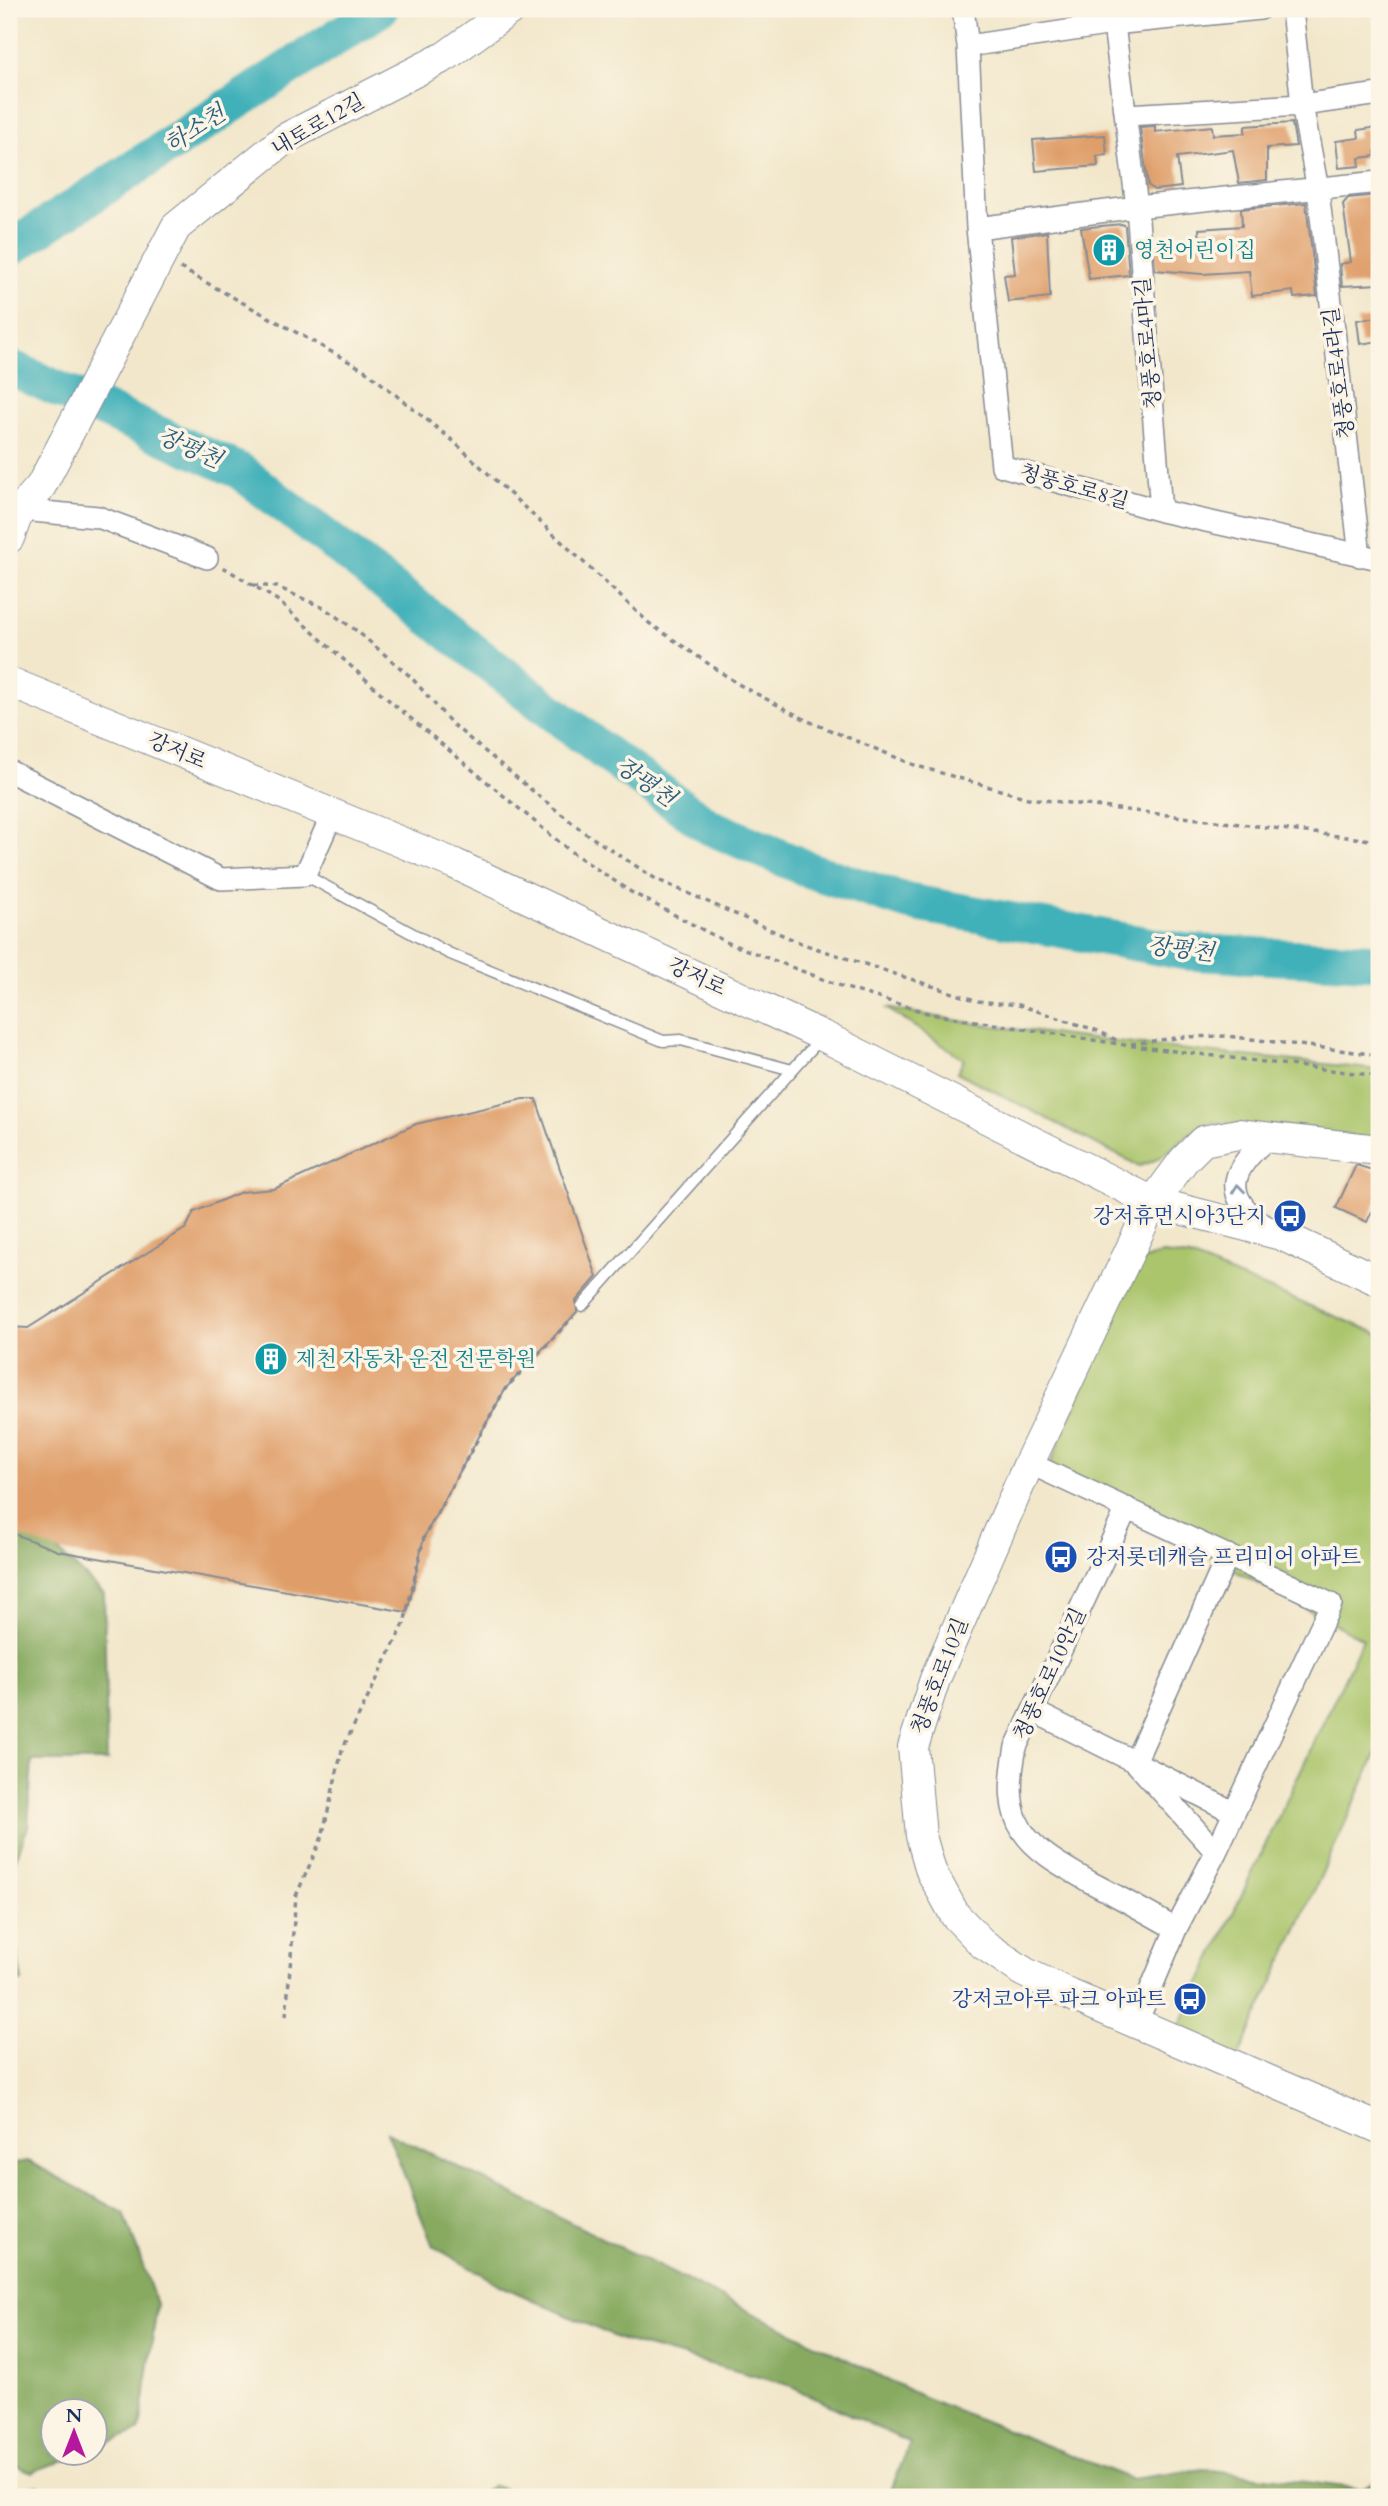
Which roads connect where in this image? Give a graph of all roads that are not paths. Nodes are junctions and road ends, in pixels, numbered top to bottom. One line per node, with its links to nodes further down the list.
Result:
1 (511, 9): 15 (street, 내토로12길)
2 (962, 9): 6 (street, 청풍호로8길)
3 (1260, 9): 5 (street)
4 (1292, 9): 8 (street, 청풍호로4라길)
5 (1112, 16): 6 (street); 9 (street, 청풍호로4마길)
6 (968, 46): 13 (street, 청풍호로8길)
7 (1379, 94): 8 (street)
8 (1303, 105): 9 (street); 11 (street, 청풍호로4라길)
9 (1126, 115): 12 (street, 청풍호로4마길)
10 (1379, 182): 11 (street)
11 (1318, 190): 12 (street); 17 (street, 청풍호로4라길)
12 (1137, 207): 13 (street); 14 (street, 청풍호로4마길)
13 (977, 228): 14 (street, 청풍호로8길)
14 (1161, 512): 17 (street, 청풍호로8길)
15 (12, 519): 16 (street)
16 (207, 558)
17 (1370, 558)
18 (9, 682): 20 (street, 강저로)
19 (9, 771): 21 (street)
20 (332, 815): 21 (street); 22 (street, 강저로)
21 (305, 875): 23 (lane)
22 (822, 1036): 23 (lane); 26 (street, 강저로)
23 (792, 1070): 29 (lane)
24 (1271, 1136): 25 (street, 청풍호로10길); 26 (street, 청풍호로10길); 27 (street, one-way to 24)
25 (1379, 1150)
26 (1153, 1202): 27 (street, 강저로); 30 (street, 청풍호로10길)
27 (1281, 1236): 28 (street, 강저로)
28 (1379, 1281)
29 (583, 1306)
30 (1029, 1463): 31 (street); 38 (street, 청풍호로10길)
31 (1127, 1508): 32 (street); 33 (street, 청풍호로10안길)
32 (1228, 1555): 34 (street); 35 (street)
33 (1033, 1711): 34 (street); 37 (street, 청풍호로10안길)
34 (1135, 1762): 35 (street); 36 (street)
35 (1233, 1812): 36 (street)
36 (1216, 1853): 37 (street)
37 (1176, 1928): 38 (street)
38 (1137, 2022): 39 (street, 청풍호로10길)
39 (1379, 2129)

